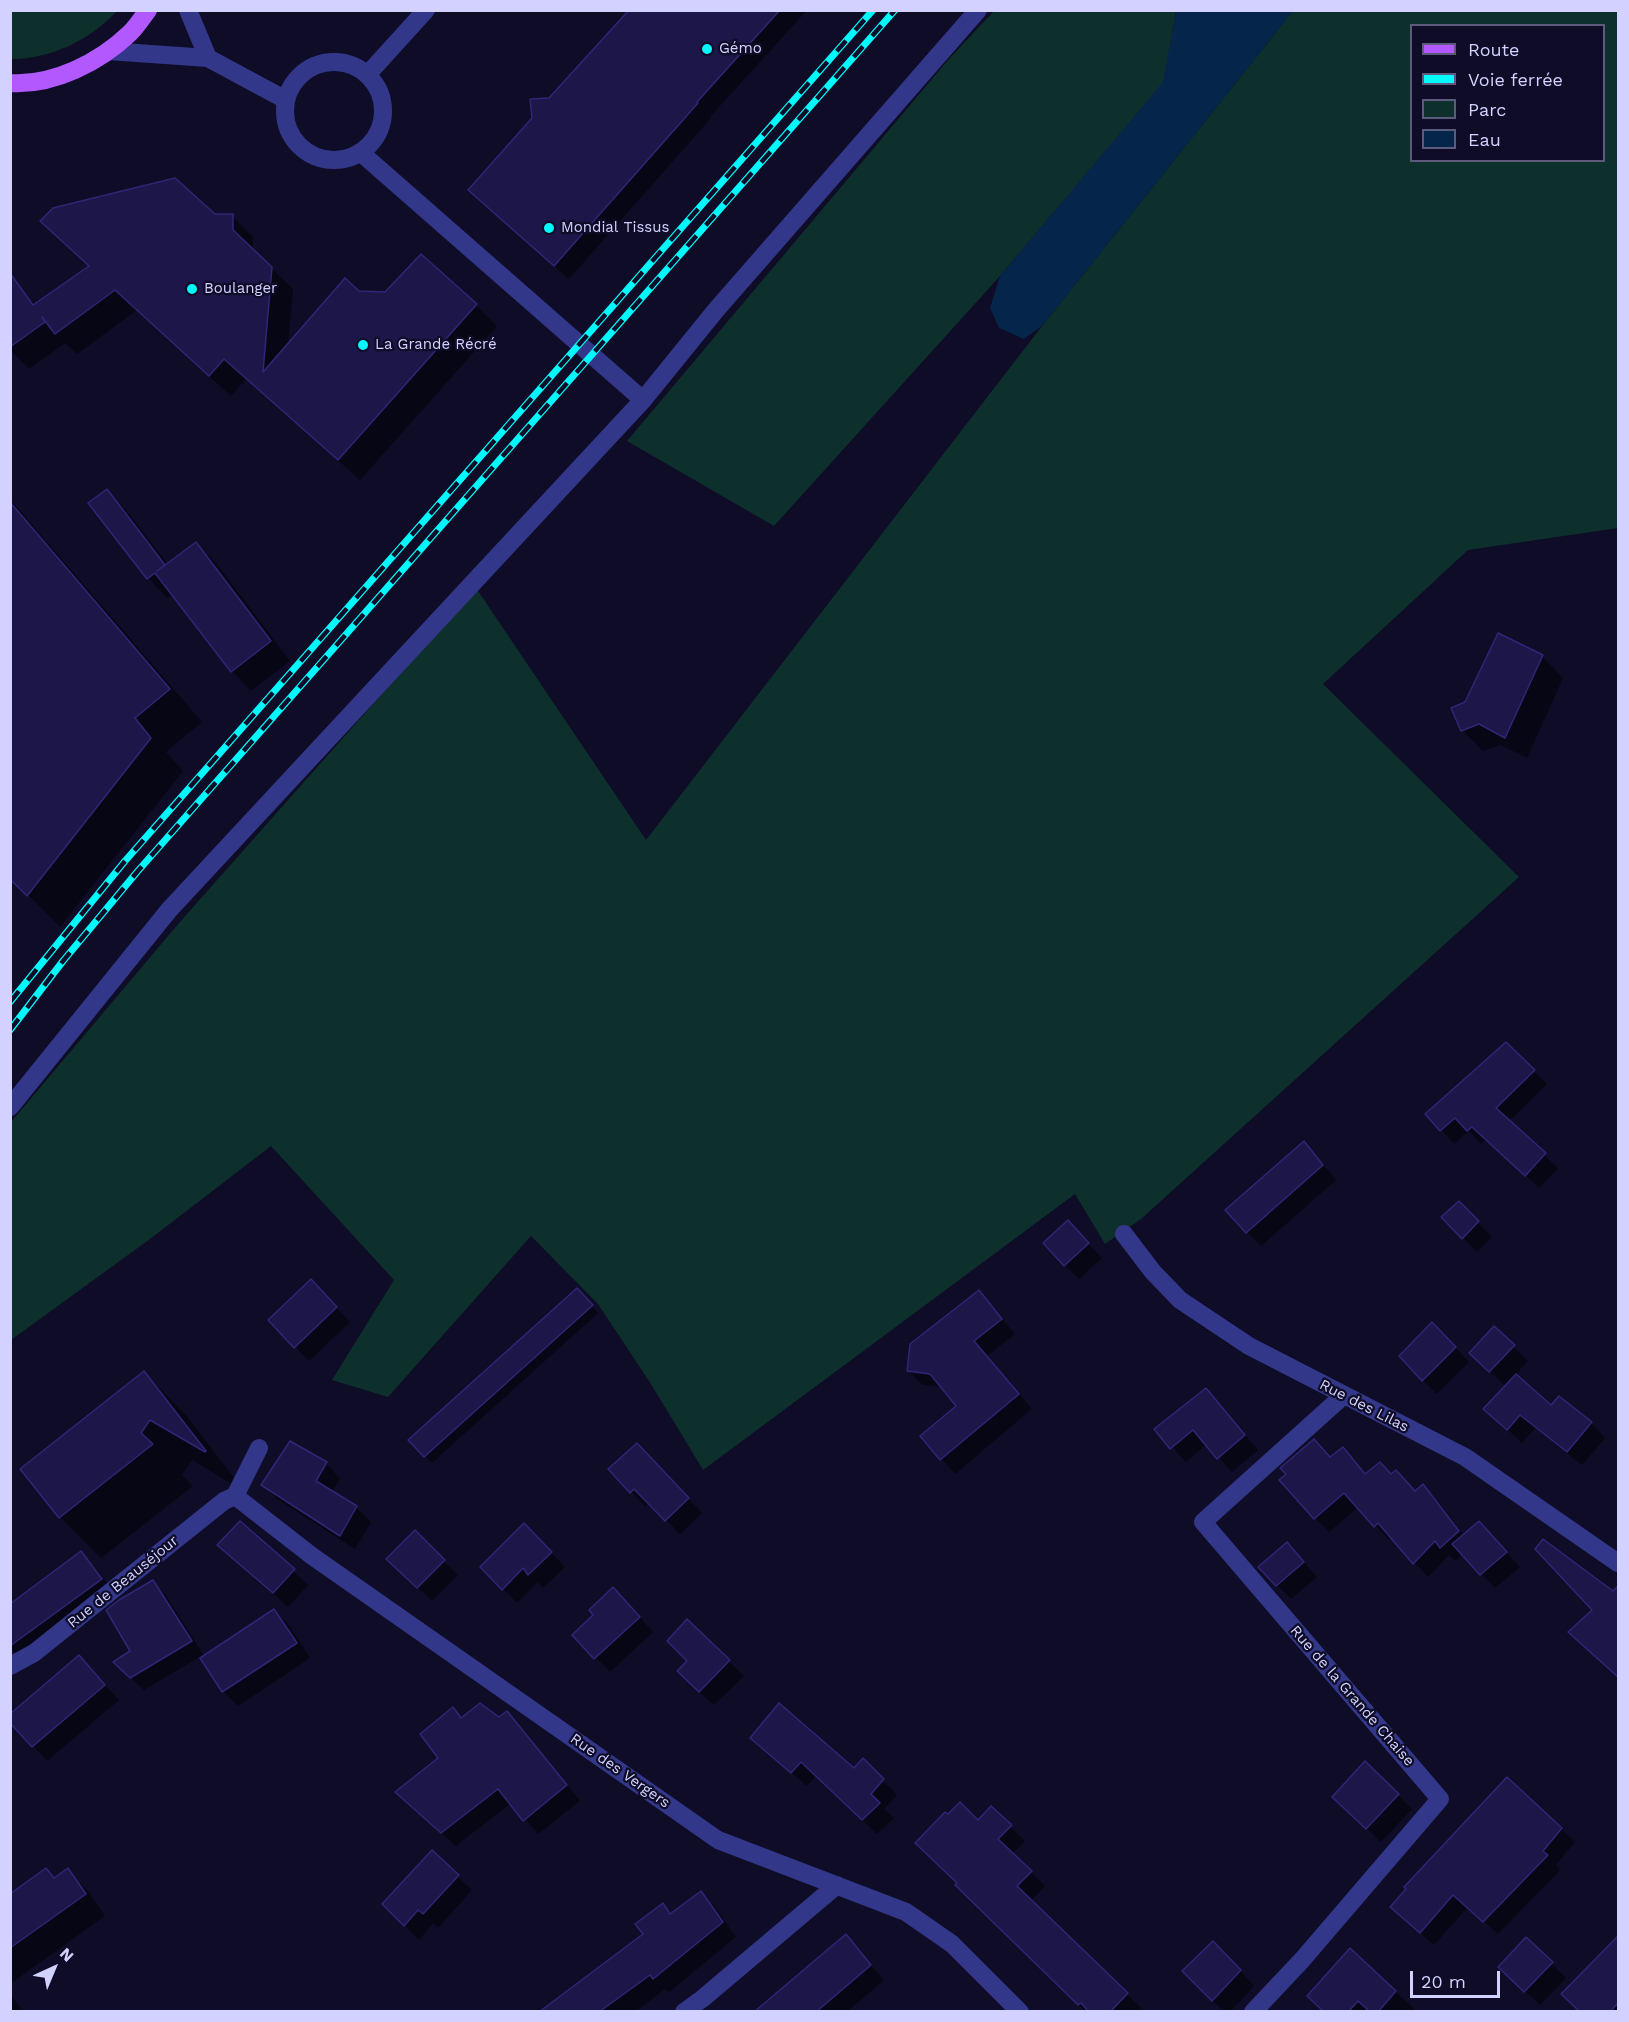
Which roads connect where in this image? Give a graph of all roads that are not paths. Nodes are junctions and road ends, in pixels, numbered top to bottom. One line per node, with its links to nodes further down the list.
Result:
1 (148, 10): 5 (main road)
2 (188, 10): 6 (street)
3 (426, 10): 7 (street)
4 (978, 10): 11 (street)
5 (108, 51): 6 (street); 8 (main road)
6 (208, 58): 9 (street)
7 (367, 75): 9 (street); 10 (street)
8 (10, 83)
9 (286, 100): 10 (street)
10 (360, 152): 11 (street)
11 (643, 400): 12 (street)
12 (10, 1107)
13 (1124, 1234): 14 (street, Rue des Lilas)
14 (1344, 1395): 17 (street, Rue des Lilas); 22 (street, Rue de la Grande Chaise)
15 (259, 1448): 16 (street)
16 (235, 1496): 18 (street, Rue de Beauséjour); 19 (street, Rue des Vergers)
17 (1618, 1563)
18 (10, 1666)
19 (837, 1885): 20 (street); 21 (street, Rue des Vergers)
20 (684, 2012)
21 (1020, 2012)
22 (1253, 2012)

